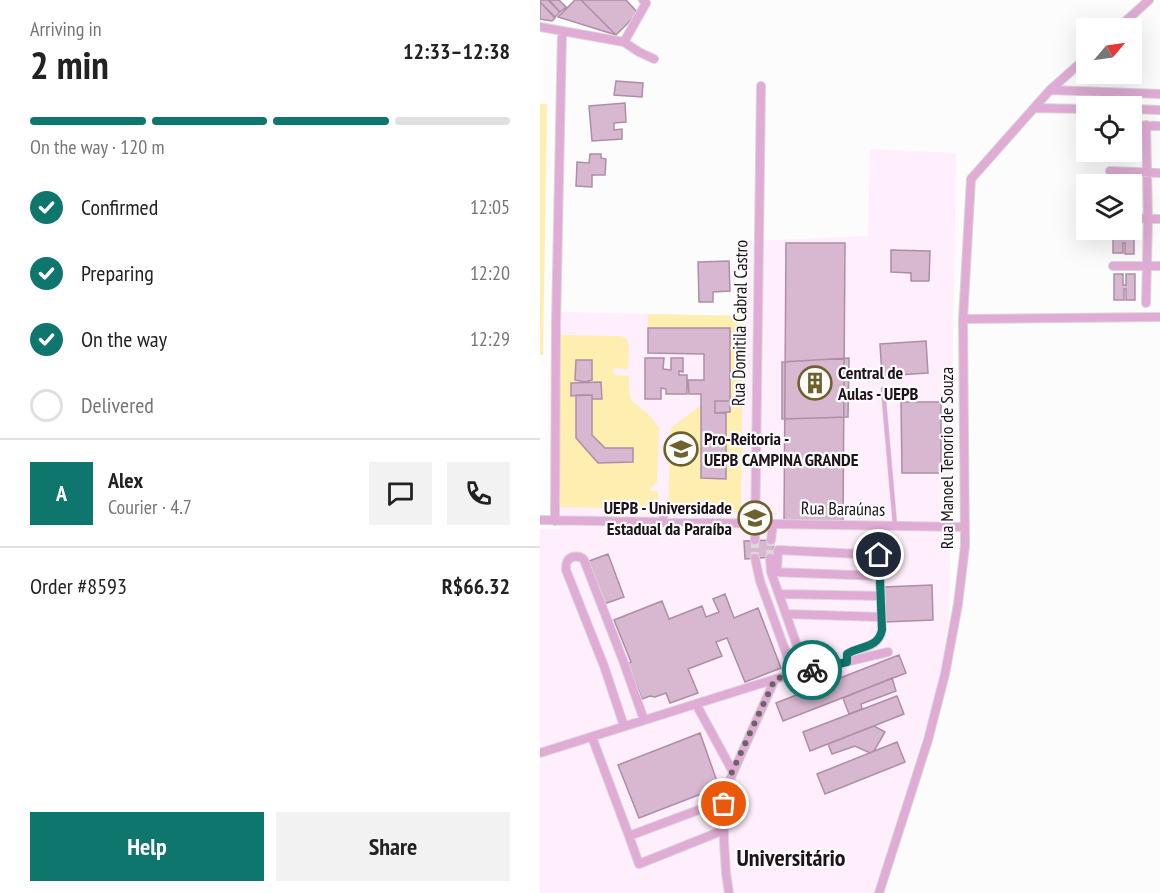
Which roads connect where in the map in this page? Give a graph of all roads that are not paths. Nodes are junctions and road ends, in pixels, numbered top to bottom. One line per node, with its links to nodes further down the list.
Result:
1 (1149, 0): 3 (street)
2 (644, 2): 6 (street)
3 (1129, 18)
4 (540, 27): 5 (street)
5 (562, 32): 6 (street); 34 (street)
6 (624, 42): 7 (street)
7 (654, 59)
8 (1076, 67): 10 (street, Rua Manoel Tenorio de Souza)
9 (761, 86): 36 (street, Rua Domitila Cabral Castro)
10 (1050, 90): 11 (street); 12 (street, Rua Manoel Tenorio de Souza)
11 (1160, 94)
12 (1034, 108): 13 (street); 30 (street, Rua Manoel Tenorio de Souza)
13 (1076, 109)
14 (1142, 109): 15 (street)
15 (1160, 110)
16 (1142, 125): 17 (street)
17 (1146, 125): 18 (street); 21 (street)
18 (1160, 126)
19 (1110, 171): 21 (street)
20 (1160, 172): 21 (street)
21 (1148, 173): 23 (street)
22 (1142, 219): 23 (street)
23 (1148, 219): 24 (street); 26 (street)
24 (1160, 219)
25 (1113, 266): 26 (street)
26 (1147, 266): 27 (street); 28 (street)
27 (1160, 266)
28 (1146, 303)
29 (1160, 316): 30 (street)
30 (963, 319): 39 (street, Rua Manoel Tenorio de Souza)
31 (883, 389): 38 (lane)
32 (663, 510): 35 (street)
33 (540, 520): 34 (street, Rua Baraúnas)
34 (555, 521): 35 (street, Rua Baraúnas)
35 (663, 523): 36 (street, Rua Baraúnas)
36 (754, 524): 37 (street, Rua Baraúnas); 40 (street, Rua Domitila Cabral Castro)
37 (772, 524): 38 (street, Rua Baraúnas); 41 (street)
38 (896, 526): 39 (street, Rua Baraúnas)
39 (965, 527): 63 (street, Rua Manoel Tenorio de Souza)
40 (755, 540)
41 (771, 540)
42 (774, 572): 43 (street); 43 (street); 44 (street); 51 (street)
43 (880, 576): 45 (street)
44 (778, 594): 45 (street); 46 (street)
45 (881, 596): 47 (street)
46 (786, 614): 47 (street); 50 (street)
47 (881, 617): 49 (street)
48 (888, 651): 49 (street)
49 (847, 662): 50 (street)
50 (806, 671): 51 (street)
51 (794, 675): 52 (street)
52 (775, 679): 53 (street); 58 (street)
53 (696, 704): 54 (street); 58 (street)
54 (645, 720): 55 (street); 55 (street)
55 (624, 726): 56 (street)
56 (592, 736): 57 (street); 61 (street)
57 (540, 753)
58 (732, 772): 59 (street)
59 (725, 800): 60 (street); 61 (street)
60 (724, 830): 61 (street); 62 (street)
61 (629, 836)
62 (729, 893)
63 (879, 893)

